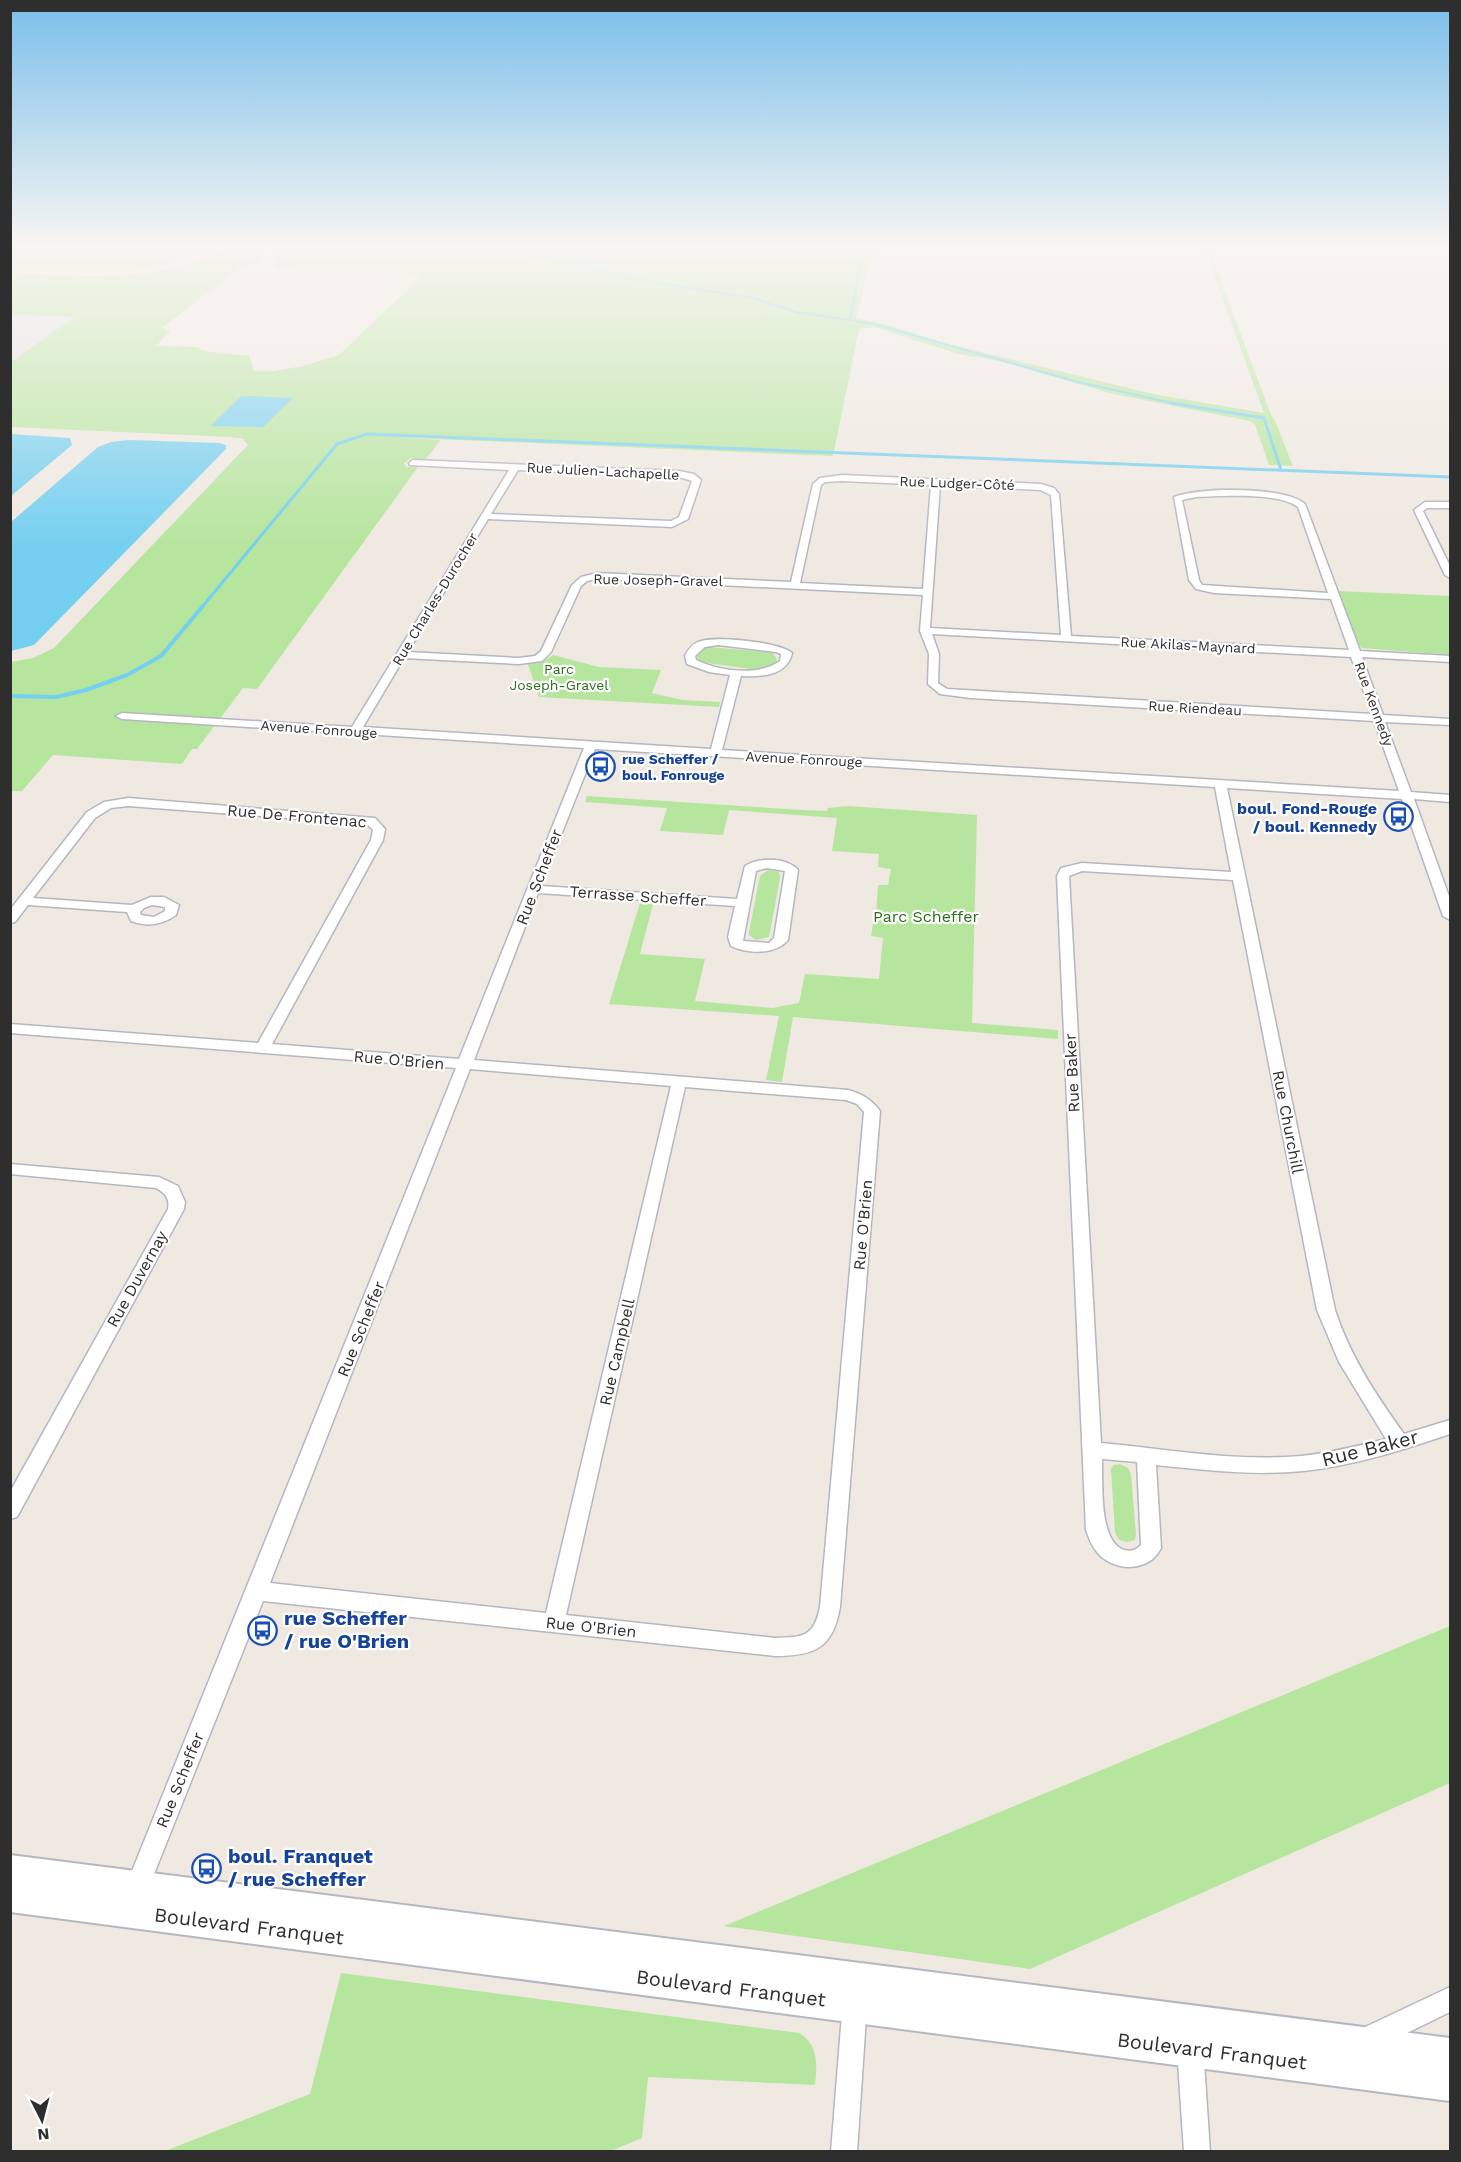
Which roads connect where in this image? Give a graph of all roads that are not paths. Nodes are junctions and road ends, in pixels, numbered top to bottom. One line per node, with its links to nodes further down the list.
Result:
1 (413, 462): 2 (street, Rue Julien-Lachapelle)
2 (515, 467): 5 (street, Rue Charles-Durocher); 5 (street, Rue Julien-Lachapelle)
3 (936, 482): 7 (street, Rue Ludger-Côté); 8 (street); 11 (street, Rue Ludger-Côté)
4 (1450, 505): 6 (street)
5 (486, 516): 13 (street, Rue Charles-Durocher)
6 (1450, 574)
7 (795, 585): 8 (street, Rue Joseph-Gravel); 13 (street, Rue Joseph-Gravel)
8 (927, 592): 10 (street)
9 (1334, 596): 9 (street, Rue Kennedy); 12 (street, Rue Kennedy)
10 (925, 631): 11 (street, Rue Akilas-Maynard); 17 (street, Rue Riendeau)
11 (1066, 638): 12 (street, Rue Akilas-Maynard)
12 (1355, 654): 14 (street, Rue Akilas-Maynard); 17 (street, Rue Kennedy)
13 (402, 655): 19 (street, Rue Charles-Durocher)
14 (1450, 658)
15 (736, 673): 15 (street); 21 (street)
16 (122, 716): 19 (street, Avenue Fonrouge)
17 (1379, 718): 18 (street, Rue Riendeau); 23 (street, Rue Kennedy)
18 (1450, 722)
19 (355, 731): 20 (street, Avenue Fonrouge)
20 (590, 746): 21 (street, Avenue Fonrouge); 26 (street, Rue Scheffer)
21 (715, 754): 22 (street, Avenue Fonrouge)
22 (1220, 784): 23 (street, Avenue Fonrouge); 25 (street, Rue Churchill)
23 (1406, 795): 24 (street, Avenue Fonrouge); 30 (street, Rue Kennedy)
24 (1450, 798)
25 (1238, 876): 38 (street, Rue Churchill); 39 (street, Rue Baker)
26 (534, 889): 28 (street, Terrasse Scheffer); 34 (street, Rue Scheffer)
27 (24, 901): 29 (street); 31 (street); 33 (street, Rue De Frontenac)
28 (743, 903): 28 (street)
29 (135, 909)
30 (1450, 916)
31 (10, 919)
32 (10, 1028): 33 (street, Rue O'Brien)
33 (263, 1048): 34 (street, Rue O'Brien)
34 (465, 1065): 35 (street, Rue O'Brien); 42 (street, Rue Scheffer)
35 (679, 1082): 43 (street, Rue Campbell); 43 (street, Rue O'Brien)
36 (10, 1169): 41 (street, Rue Duvernay)
37 (1450, 1427): 38 (street, Rue Baker)
38 (1399, 1442): 40 (street, Rue Baker)
39 (1092, 1450): 40 (street, Rue Baker); 40 (street, Rue Baker)
40 (1146, 1455)
41 (10, 1511)
42 (257, 1591): 43 (street, Rue O'Brien); 46 (street, Rue Scheffer)
43 (554, 1623)
44 (10, 1872): 46 (street, Boulevard Franquet)
45 (10, 1894): 46 (street, Boulevard Franquet)
46 (133, 1899): 47 (street, Boulevard Franquet)
47 (856, 1992): 49 (street, Boulevard Franquet); 53 (street)
48 (1450, 1999): 50 (street)
49 (1189, 2036): 50 (street, Boulevard Franquet); 52 (street, Boulevard Franquet); 54 (street)
50 (1356, 2045): 51 (street, Boulevard Franquet)
51 (1450, 2057)
52 (1450, 2082)
53 (844, 2151)
54 (1197, 2151)

